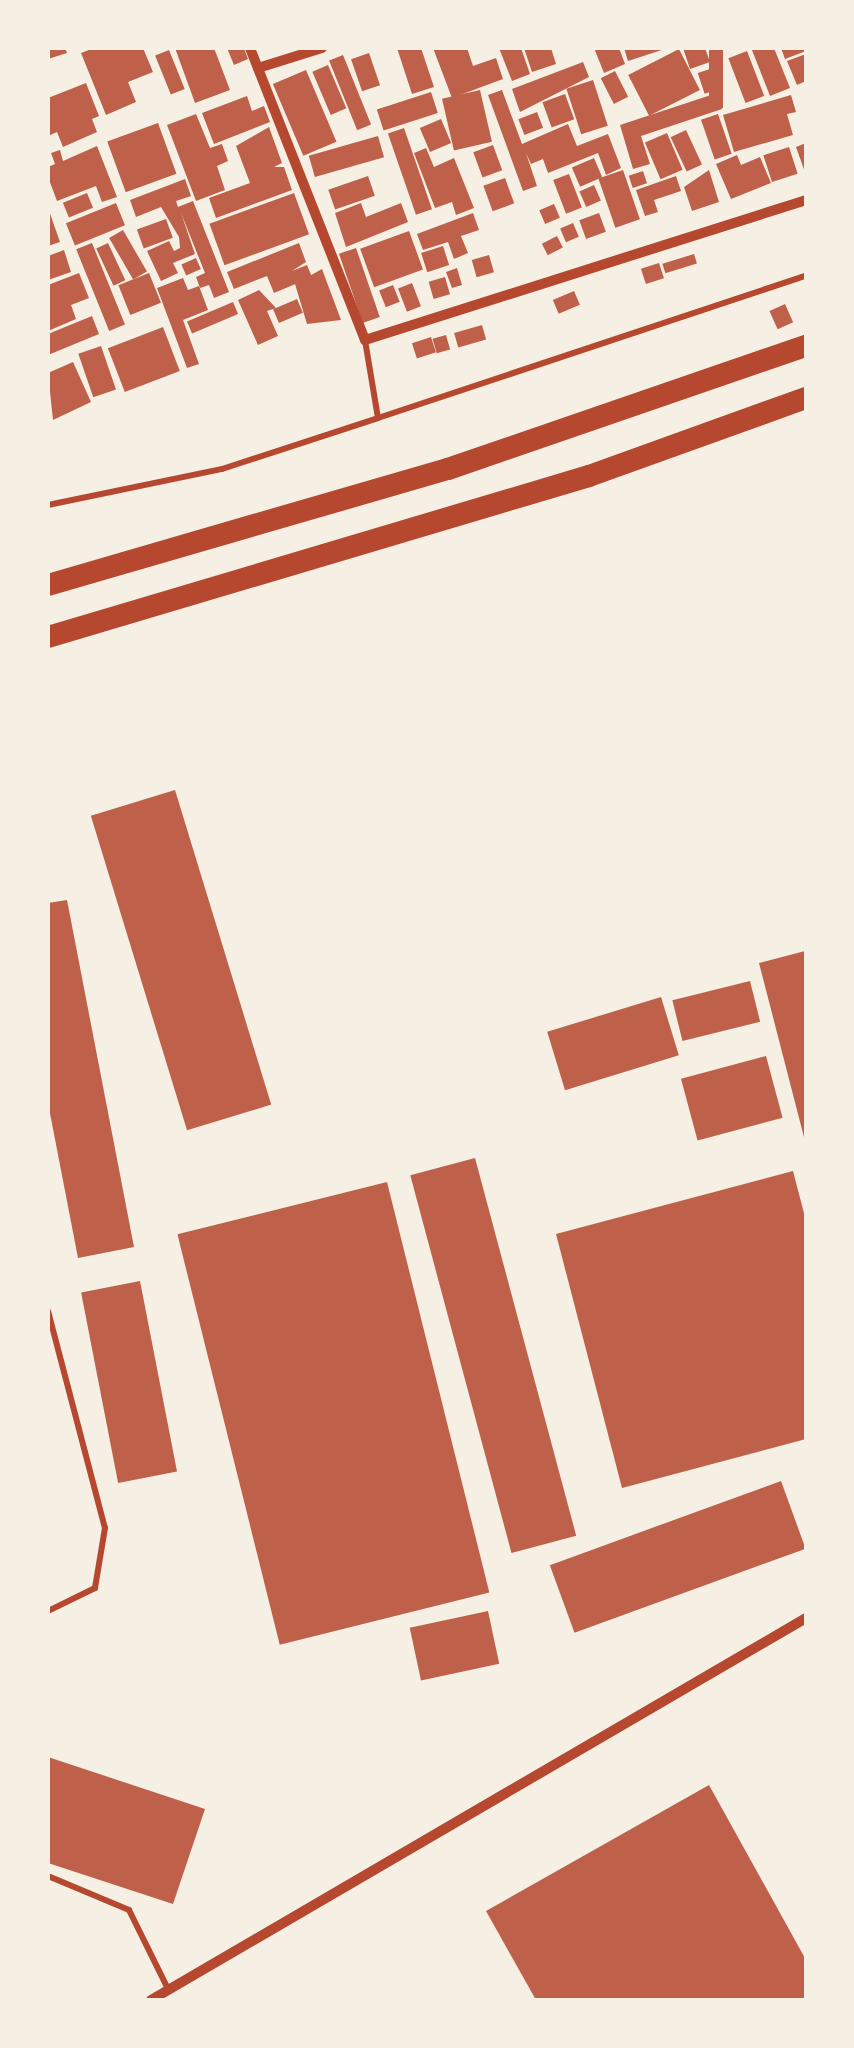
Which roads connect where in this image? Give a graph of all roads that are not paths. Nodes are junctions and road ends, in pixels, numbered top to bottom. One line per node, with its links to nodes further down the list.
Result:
1 (250, 48): 3 (street)
2 (322, 48): 3 (street)
3 (258, 68): 6 (street)
4 (806, 200): 6 (street)
5 (806, 276): 9 (lane)
6 (364, 340): 9 (lane)
7 (806, 346): 11 (highway)
8 (806, 398): 12 (highway)
9 (378, 418): 10 (lane)
10 (48, 506)
11 (48, 585)
12 (48, 637)
13 (48, 1311): 14 (lane)
14 (48, 1612)
15 (806, 1618): 17 (street)
16 (48, 1876): 17 (lane)
17 (169, 1990): 18 (street)
18 (151, 2000)

